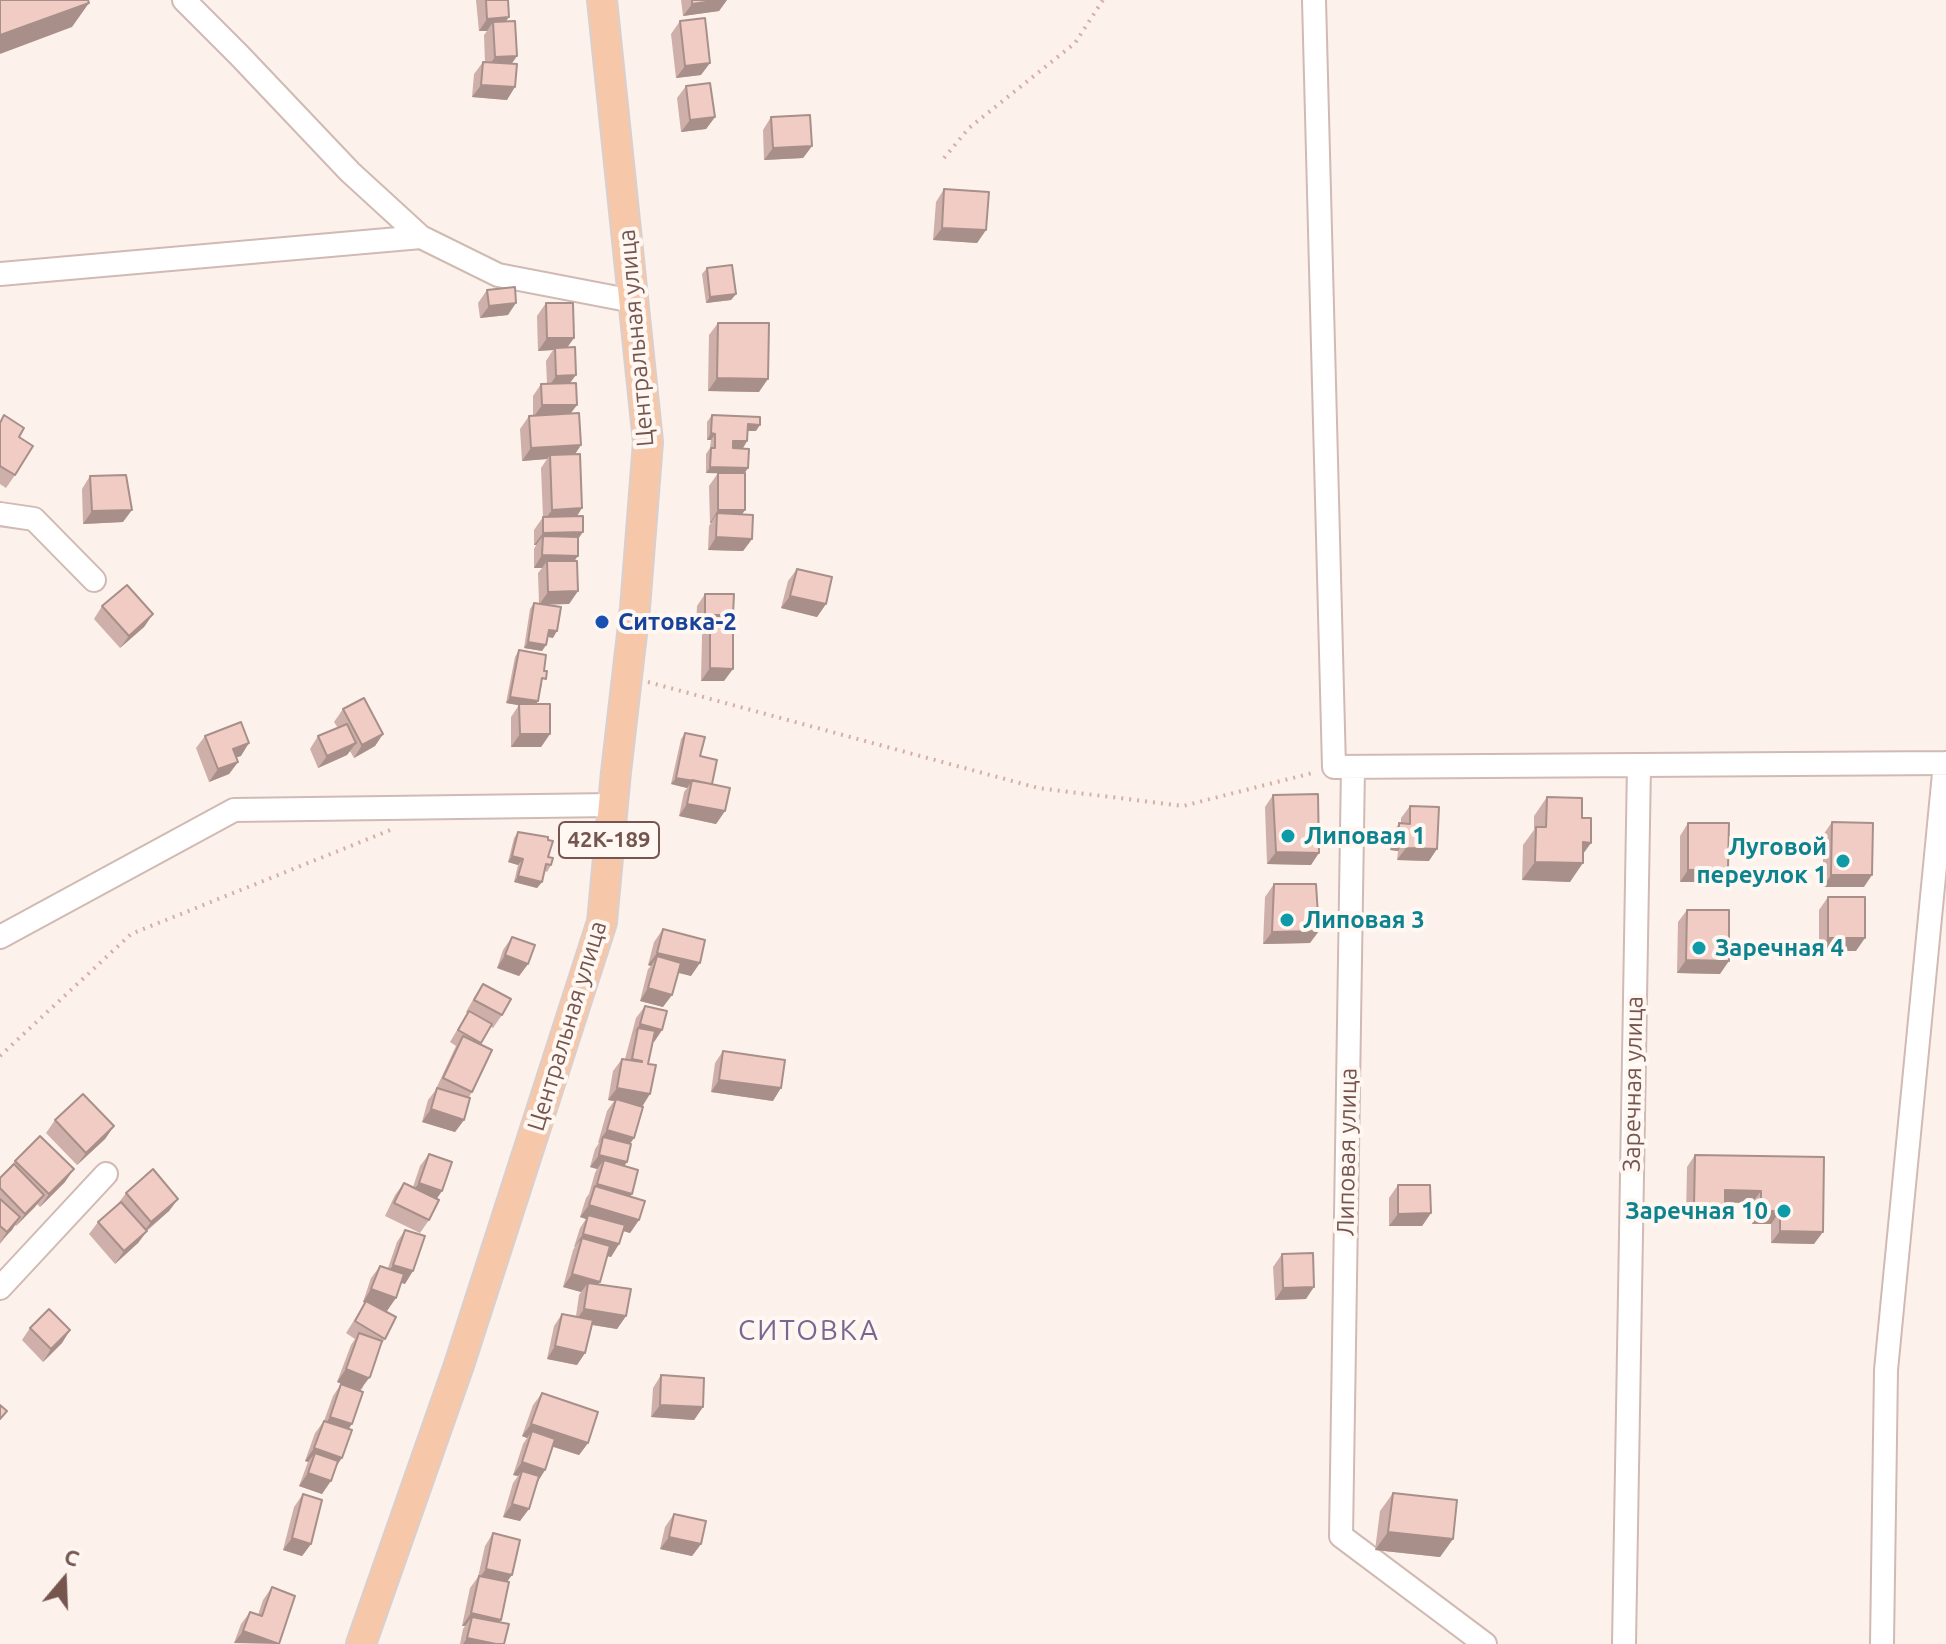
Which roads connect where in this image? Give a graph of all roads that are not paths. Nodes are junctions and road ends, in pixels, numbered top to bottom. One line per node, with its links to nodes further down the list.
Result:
1 (184, 0): 4 (street)
2 (602, 0): 6 (main road, Центральная улица / 42К-189)
3 (1314, 0): 11 (street, Липовая улица)
4 (421, 237): 5 (street); 6 (street)
5 (0, 274)
6 (633, 301): 12 (main road, Центральная улица / 42К-189)
7 (0, 514): 8 (street)
8 (94, 580)
9 (1946, 763): 10 (street); 19 (street)
10 (1639, 765): 11 (street); 18 (street, Заречная улица)
11 (1343, 767): 17 (street, Липовая улица)
12 (613, 805): 13 (street); 16 (main road, Центральная улица / 42К-189)
13 (0, 937)
14 (106, 1174): 15 (street)
15 (0, 1288)
16 (361, 1644)
17 (1485, 1644)
18 (1624, 1644)
19 (1882, 1644)

